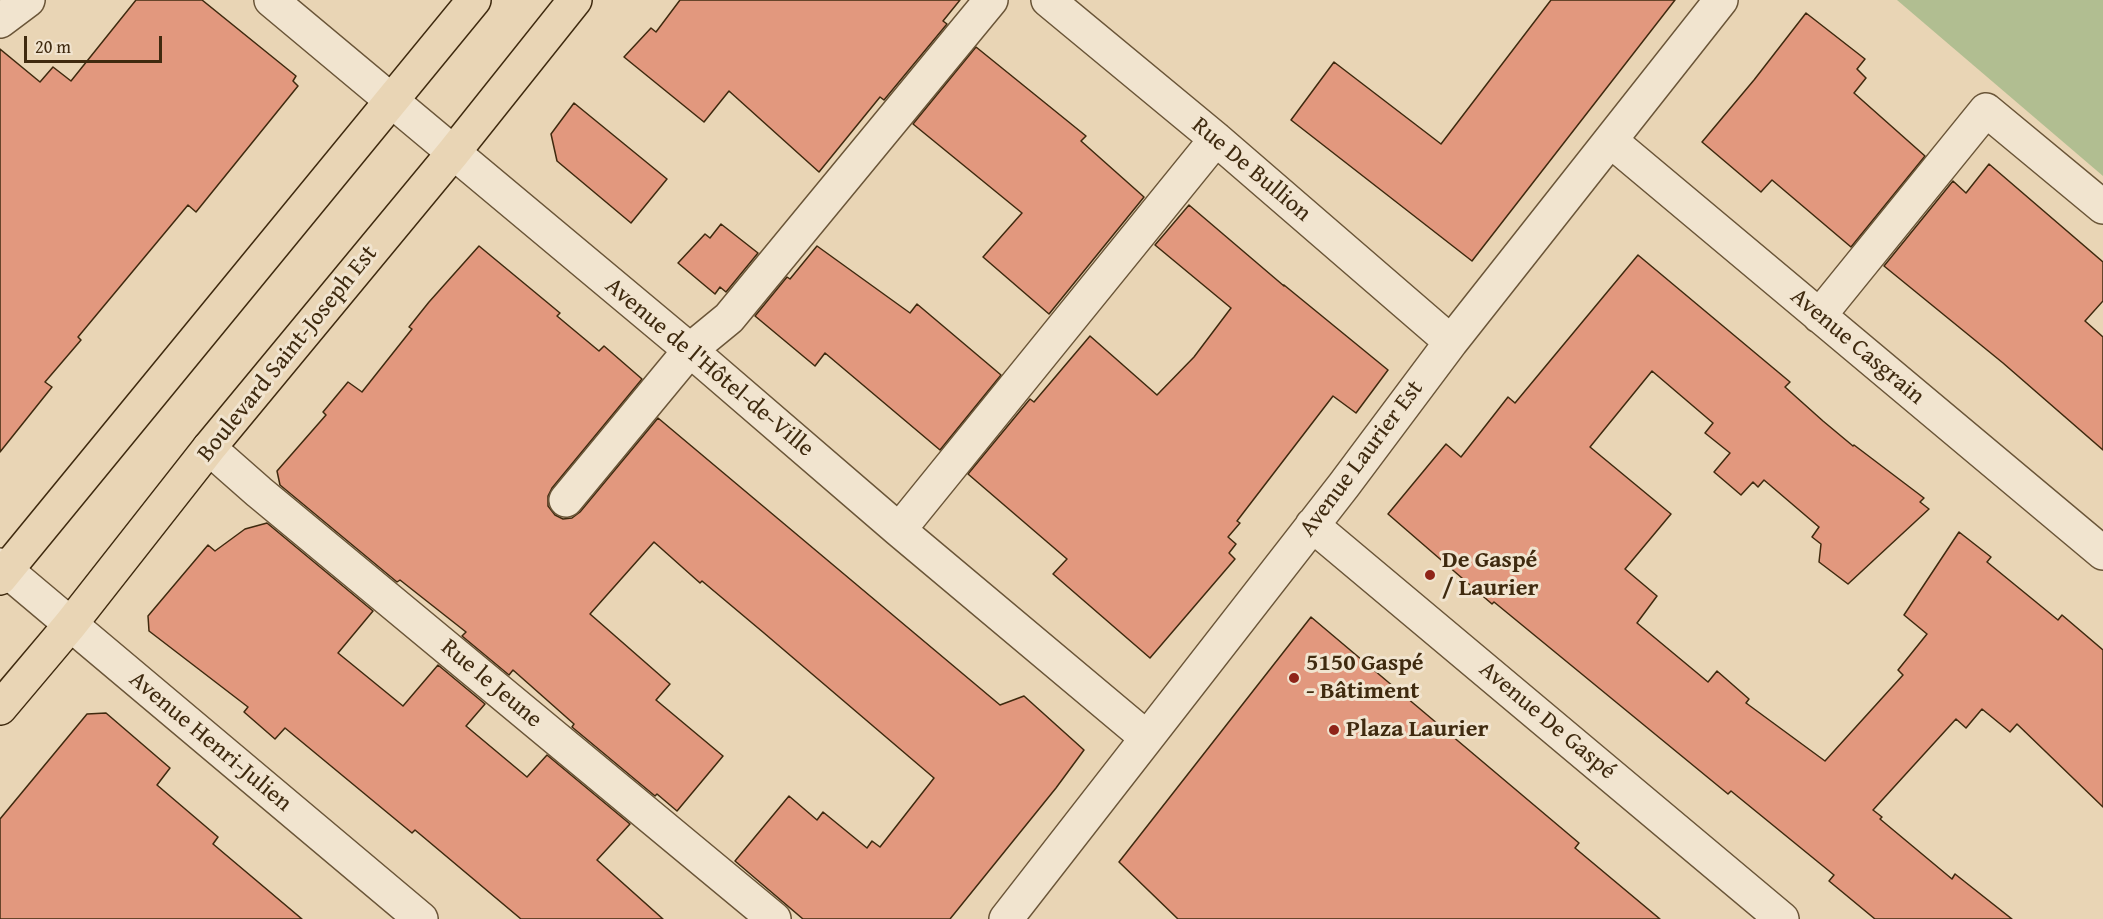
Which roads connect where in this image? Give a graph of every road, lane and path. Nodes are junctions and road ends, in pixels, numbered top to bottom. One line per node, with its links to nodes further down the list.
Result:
1 (28, 0): 8 (street)
2 (271, 0): 9 (street, Avenue de l'Hôtel-de-Ville)
3 (474, 0): 9 (main road)
4 (575, 0): 12 (main road, Boulevard Saint-Joseph Est)
5 (991, 0): 16 (street)
6 (1048, 0): 10 (street, Rue De Bullion)
7 (1720, 0): 11 (street, Avenue Laurier Est)
8 (0, 21)
9 (392, 101): 12 (street, Avenue de l'Hôtel-de-Ville); 22 (main road)
10 (1216, 139): 15 (street, Rue De Bullion); 20 (street)
11 (1611, 141): 14 (street, Avenue Casgrain); 15 (street, Avenue Laurier Est)
12 (453, 153): 16 (street, Avenue de l'Hôtel-de-Ville); 17 (main road, Boulevard Saint-Joseph Est)
13 (2103, 207): 14 (street)
14 (1819, 316): 21 (street, Avenue Casgrain)
15 (1451, 342): 19 (street, Avenue Laurier Est)
16 (690, 350): 18 (street); 20 (street, Avenue de l'Hôtel-de-Ville)
17 (209, 448): 23 (main road, Boulevard Saint-Joseph Est); 27 (street, Rue le Jeune)
18 (566, 500)
19 (1312, 525): 25 (street, Avenue Laurier Est); 29 (street, Avenue De Gaspé)
20 (899, 530): 25 (street, Avenue de l'Hôtel-de-Ville)
21 (2103, 553)
22 (2, 572): 23 (street, Avenue Henri-Julien)
23 (70, 625): 24 (main road, Boulevard Saint-Joseph Est); 26 (street, Avenue Henri-Julien)
24 (0, 708)
25 (1147, 738): 28 (street, Avenue Laurier Est)
26 (421, 919)
27 (774, 919)
28 (1006, 919)
29 (1782, 919)

